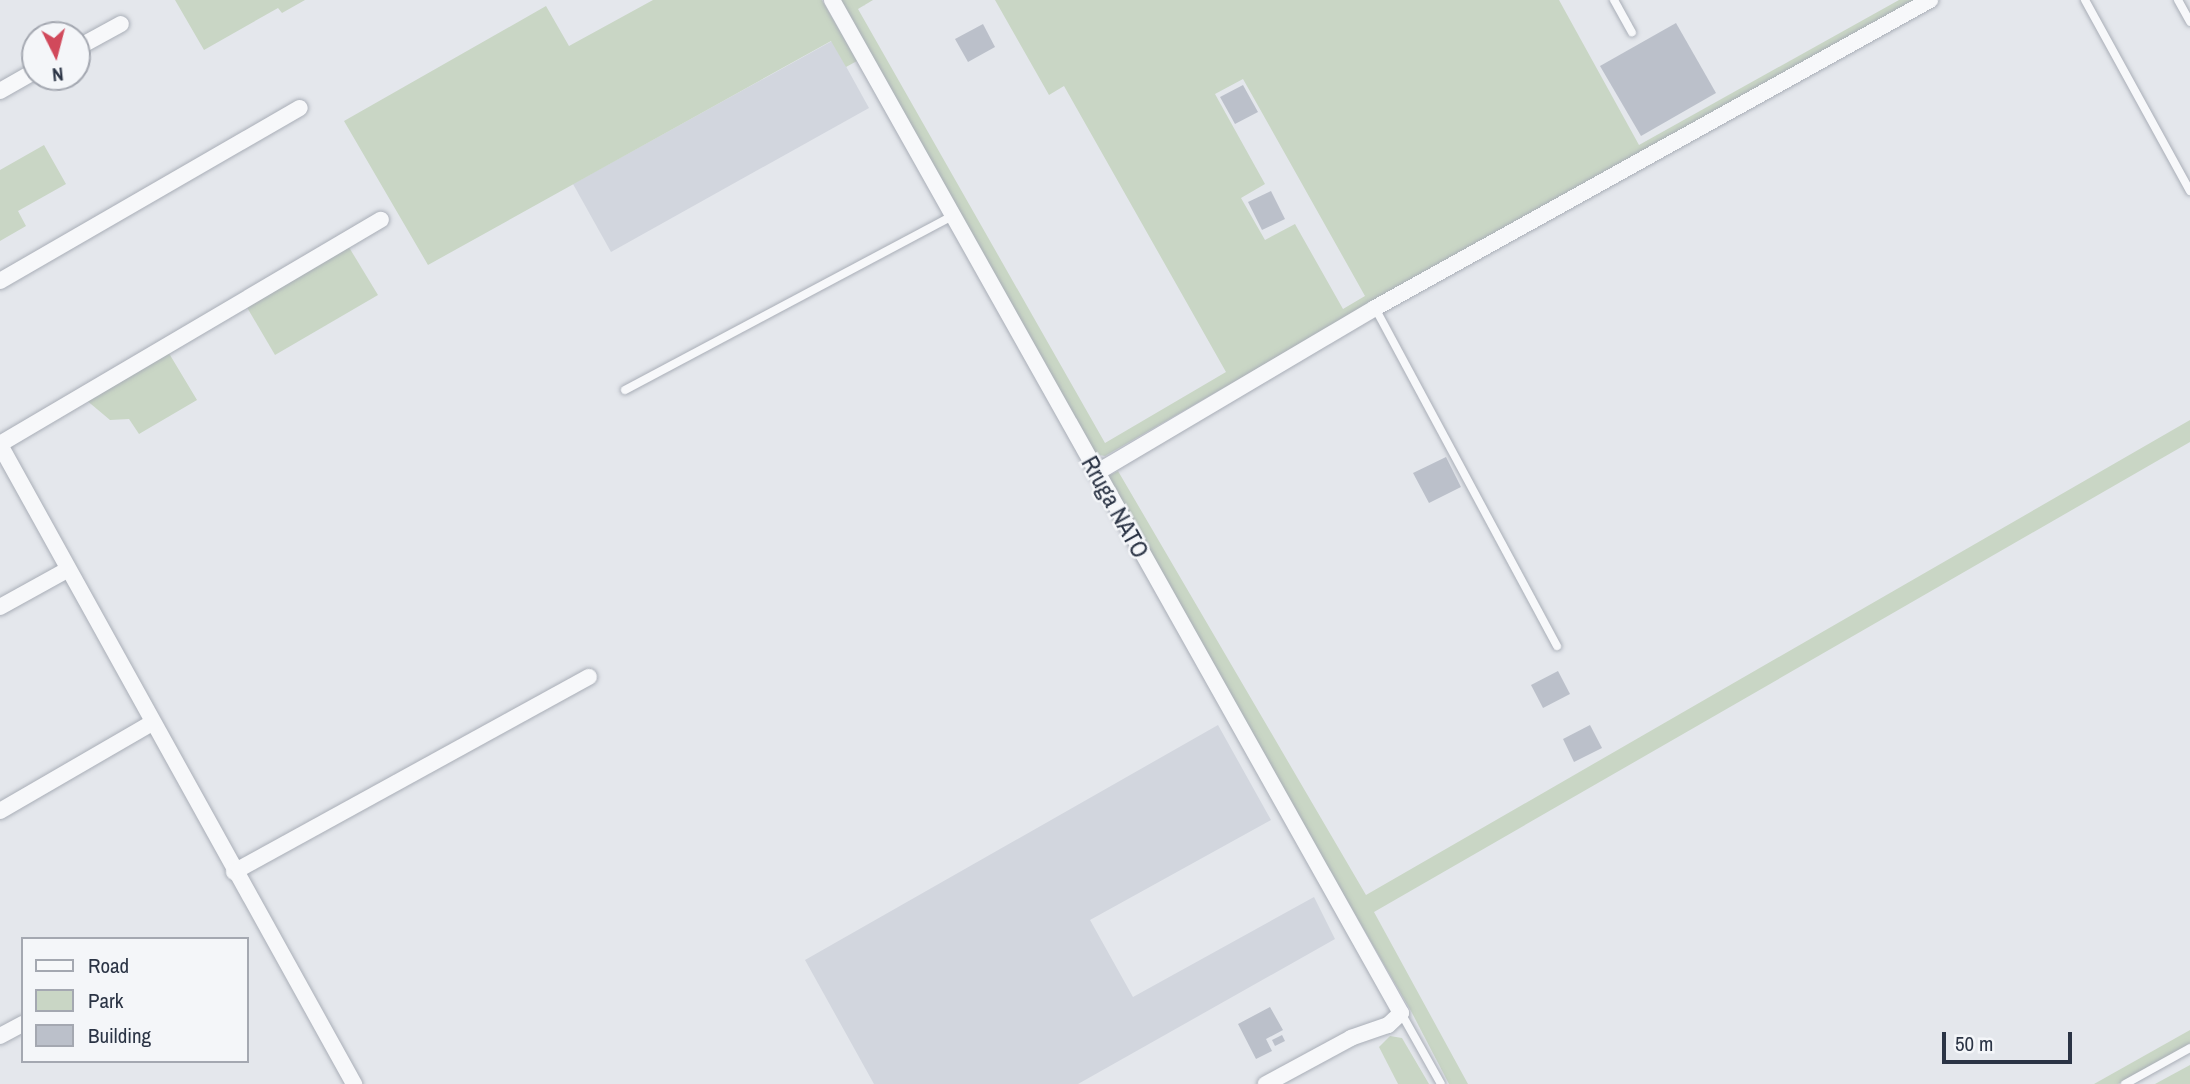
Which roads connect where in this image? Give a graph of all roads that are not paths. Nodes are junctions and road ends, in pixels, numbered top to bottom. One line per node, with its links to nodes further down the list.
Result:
1 (832, 0): 14 (street, Rruga NATO)
2 (1614, 0): 8 (lane)
3 (1930, 0): 17 (street)
4 (2085, 0): 13 (lane)
5 (2178, 0): 6 (lane)
6 (2190, 22)
7 (121, 24): 9 (street)
8 (1632, 32)
9 (91, 40)
10 (21, 79): 11 (street)
11 (0, 91)
12 (300, 108): 16 (street)
13 (2190, 191)
14 (950, 217): 18 (lane); 20 (street, Rruga NATO)
15 (381, 220): 19 (street)
16 (0, 281)
17 (1375, 309): 20 (street); 23 (lane)
18 (625, 390)
19 (0, 444): 21 (street)
20 (1096, 473): 28 (street, Rruga NATO)
21 (66, 570): 22 (street); 25 (street)
22 (0, 607)
23 (1557, 646)
24 (589, 677): 27 (street)
25 (152, 723): 26 (street); 27 (street)
26 (0, 811)
27 (234, 872): 32 (street)
28 (1401, 1013): 33 (street); 34 (lane)
29 (21, 1025): 30 (street)
30 (0, 1036)
31 (2190, 1048): 35 (lane)
32 (354, 1084)
33 (1266, 1084)
34 (1441, 1084)
35 (2125, 1084)

